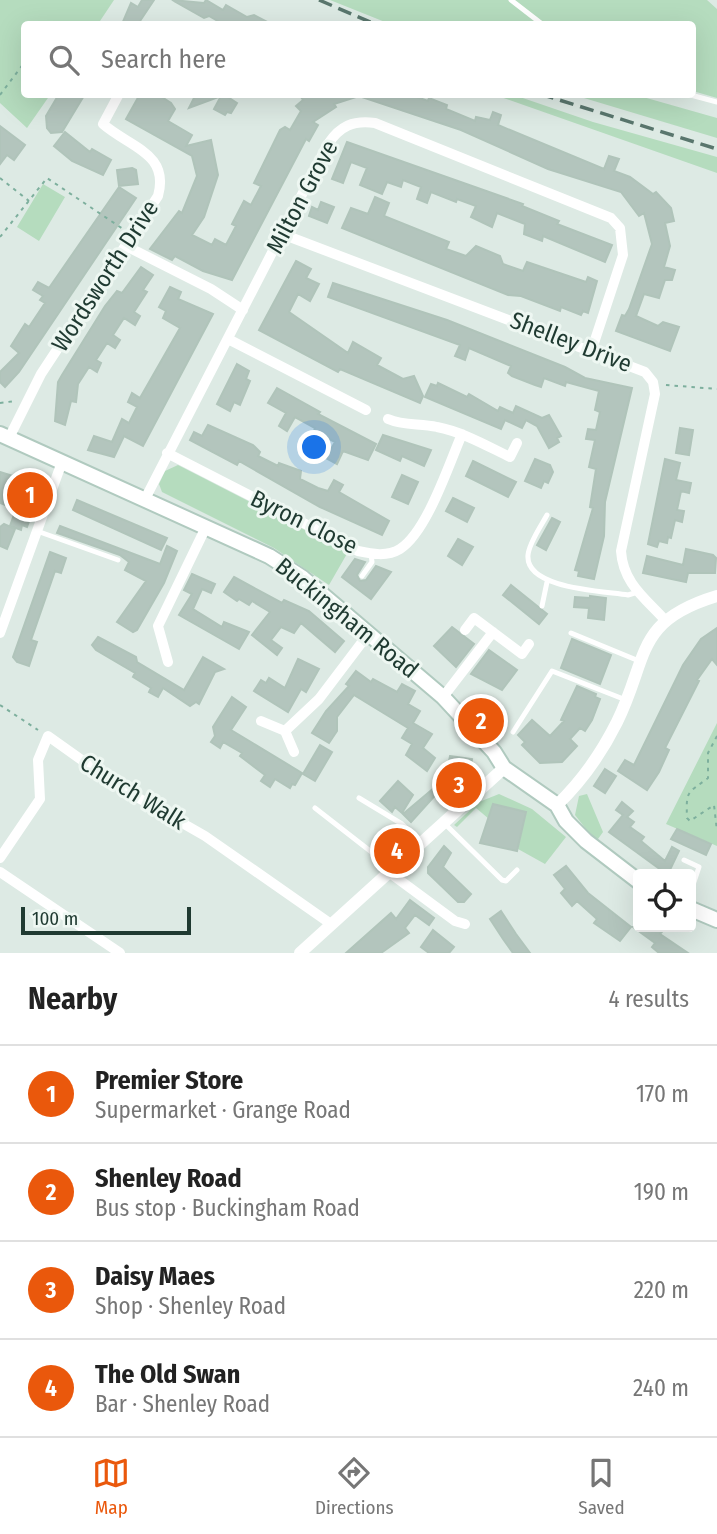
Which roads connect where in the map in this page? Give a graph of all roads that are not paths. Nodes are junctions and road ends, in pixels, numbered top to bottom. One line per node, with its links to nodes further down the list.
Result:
1 (511, 0): 2 (lane)
2 (537, 21)
3 (696, 96): 5 (lane)
4 (117, 98): 7 (street, Wordsworth Drive)
5 (717, 102)
6 (282, 234): 8 (street, Milton Grove); 10 (street, Shelley Drive); 10 (street, Milton Grove)
7 (126, 246): 8 (street); 14 (street, Wordsworth Drive)
8 (243, 310): 9 (street, Milton Grove)
9 (228, 339): 11 (street); 16 (street, Milton Grove)
10 (592, 349): 26 (street, Shelley Drive)
11 (366, 410)
12 (388, 419): 13 (street)
13 (463, 434): 15 (street); 22 (street, Byron Close)
14 (5, 436): 17 (main road, Buckingham Road)
15 (517, 443)
16 (167, 453): 18 (street, Milton Grove); 22 (street, Byron Close)
17 (62, 462): 18 (main road, Buckingham Road); 21 (street)
18 (145, 499): 20 (main road, Buckingham Road)
19 (547, 515): 25 (lane)
20 (206, 527): 33 (main road, Buckingham Road); 37 (street)
21 (37, 531): 23 (lane); 30 (street)
22 (371, 554): 24 (lane)
23 (118, 561)
24 (362, 576)
25 (547, 582): 26 (lane); 28 (lane)
26 (638, 592): 29 (street, Shelley Drive)
27 (717, 596): 29 (street)
28 (541, 606)
29 (665, 620): 36 (street)
30 (1, 627)
31 (465, 630): 32 (street)
32 (493, 632): 35 (street); 38 (street)
33 (369, 633): 38 (main road, Buckingham Road); 41 (street)
34 (570, 633): 36 (lane)
35 (530, 644)
36 (639, 661): 39 (street)
37 (168, 662)
38 (443, 697): 44 (main road, Buckingham Road)
39 (626, 700): 42 (lane); 46 (street)
40 (261, 721): 41 (street)
41 (285, 731): 43 (street)
42 (513, 732)
43 (294, 752)
44 (504, 768): 46 (main road, Buckingham Road); 48 (street)
45 (359, 799): 49 (lane)
46 (557, 805): 56 (main road, Buckingham Road)
47 (314, 808): 54 (lane)
48 (443, 822): 49 (street); 52 (lane)
49 (421, 844): 54 (street)
50 (0, 858): 59 (street, Church Walk)
51 (684, 860): 55 (lane)
52 (517, 870)
53 (0, 872): 61 (street)
54 (390, 873): 59 (street); 60 (street)
55 (696, 876)
56 (633, 877)
57 (696, 911): 58 (main road)
58 (717, 920)
59 (331, 924): 62 (street)
60 (465, 924)
61 (120, 953)
62 (300, 953)

